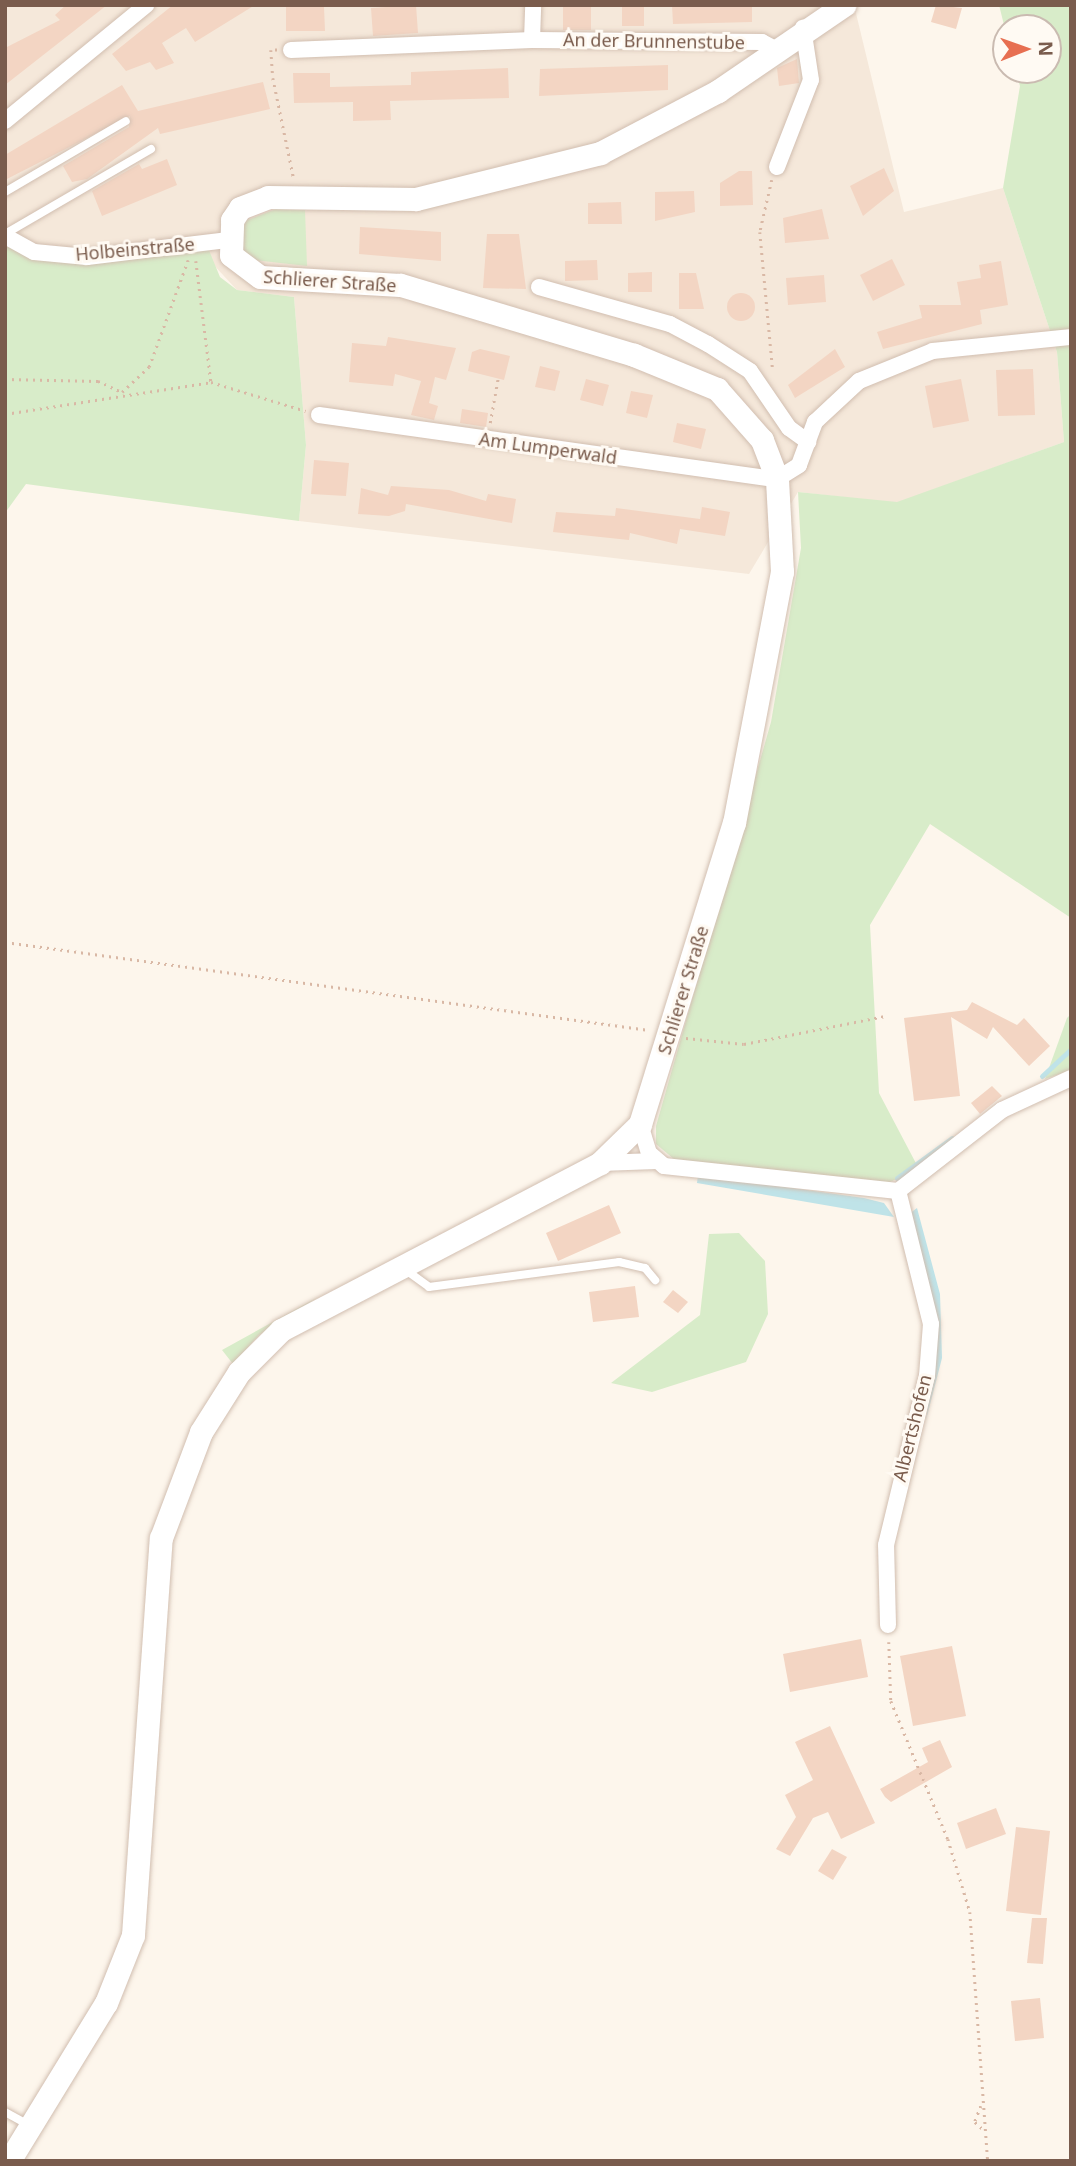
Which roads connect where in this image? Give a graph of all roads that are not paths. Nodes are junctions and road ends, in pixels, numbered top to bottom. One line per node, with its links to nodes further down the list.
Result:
1 (146, 5): 8 (street)
2 (533, 5): 5 (street)
3 (844, 5): 4 (main road)
4 (803, 28): 6 (main road); 11 (street)
5 (532, 40): 6 (street, An der Brunnenstube); 7 (street, An der Brunnenstube)
6 (775, 49): 14 (main road)
7 (290, 50)
8 (5, 121)
9 (126, 121): 12 (lane)
10 (151, 149): 13 (lane, Holbeinstraße)
11 (777, 167)
12 (5, 192)
13 (5, 235): 14 (street, Holbeinstraße)
14 (227, 240): 19 (main road, Schlierer Straße)
15 (539, 287): 18 (street)
16 (1071, 337): 18 (street)
17 (319, 415): 19 (street, Am Lumperwald)
18 (808, 442): 19 (street)
19 (777, 479): 21 (main road, Schlierer Straße)
20 (1071, 1078): 24 (street)
21 (640, 1124): 22 (street); 23 (main road, Schlierer Straße)
22 (656, 1161): 23 (street); 24 (street)
23 (600, 1163): 25 (main road, Schlierer Straße)
24 (898, 1191): 27 (street, Albertshofen)
25 (403, 1268): 26 (lane); 29 (main road, Schlierer Straße)
26 (655, 1280)
27 (888, 1625)
28 (5, 2112): 29 (lane)
29 (27, 2124): 30 (main road, Schlierer Straße)
30 (8, 2156)

